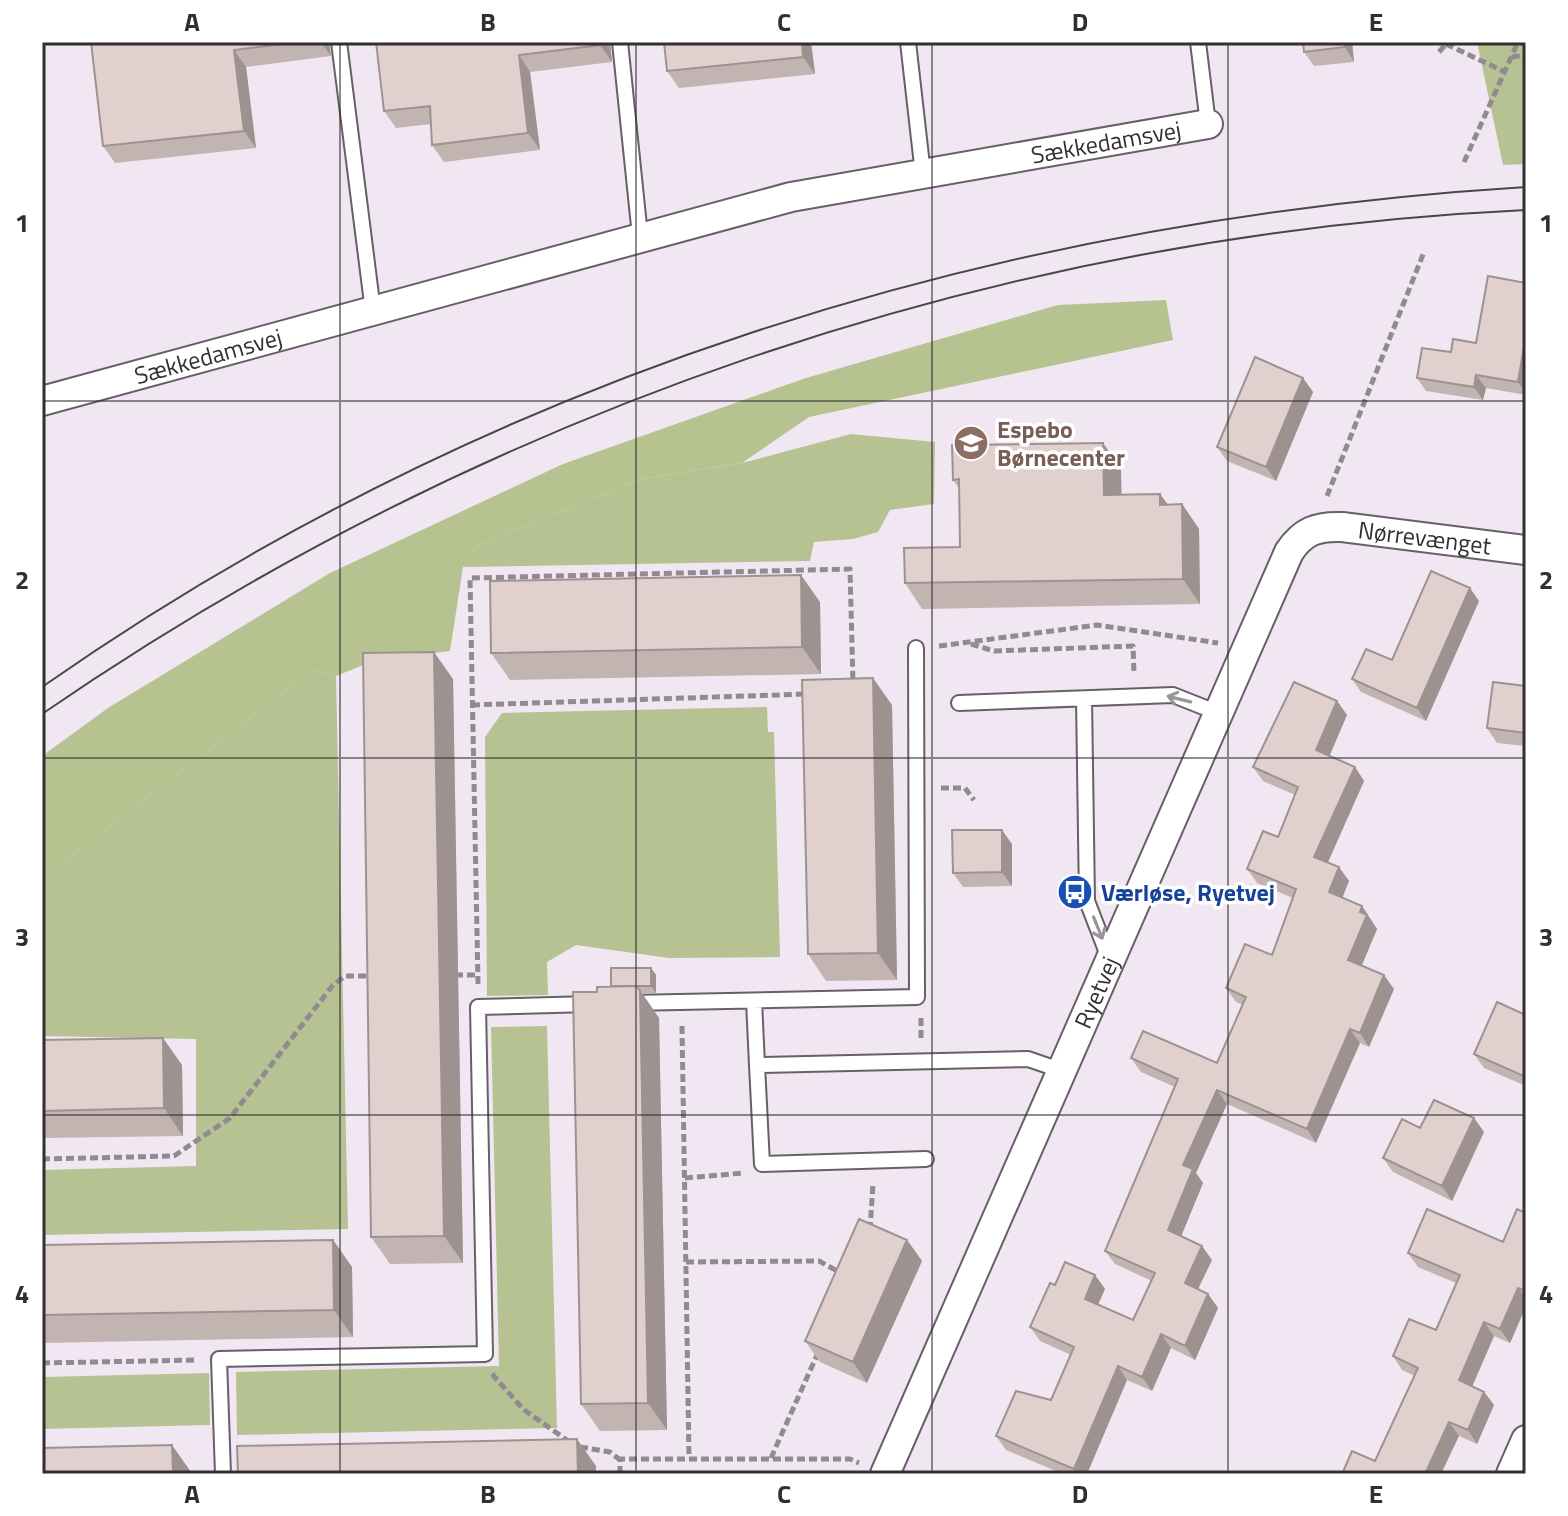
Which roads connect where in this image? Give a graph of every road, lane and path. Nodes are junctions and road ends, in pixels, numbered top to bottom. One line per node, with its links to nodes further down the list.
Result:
1 (339, 42): 16 (lane)
2 (620, 42): 14 (lane)
3 (908, 42): 13 (lane)
4 (1198, 42): 11 (lane, Sækkedamsvej)
5 (1518, 42): 9 (path)
6 (1447, 43): 7 (path); 10 (path)
7 (1439, 52)
8 (1526, 55): 9 (path)
9 (1512, 57): 10 (path)
10 (1505, 72): 12 (path)
11 (1208, 124): 13 (street, Sækkedamsvej)
12 (1464, 162)
13 (923, 174): 14 (street, Sækkedamsvej)
14 (640, 236): 16 (street, Sækkedamsvej)
15 (1424, 252): 18 (path)
16 (373, 311): 17 (street, Sækkedamsvej)
17 (42, 401)
18 (1323, 526): 19 (street, Nørrevænget); 22 (street, Ryetvej)
19 (1526, 550)
20 (970, 644): 21 (path); 22 (path); 25 (path)
21 (916, 648): 30 (lane)
22 (1247, 648): 29 (street, Ryetvej)
23 (853, 693): 28 (path)
24 (821, 694): 28 (path)
25 (1134, 697): 26 (lane); 29 (lane, one-way to 25)
26 (1084, 699): 27 (lane); 32 (lane, one-way to 32)
27 (959, 703)
28 (472, 705): 34 (path)
29 (1221, 714): 32 (street, Ryetvej)
30 (916, 788): 31 (path); 36 (lane)
31 (974, 800)
32 (1111, 963): 42 (street, Ryetvej)
33 (448, 975): 34 (path)
34 (478, 975): 40 (path)
35 (375, 976): 43 (path)
36 (754, 1001): 37 (lane); 41 (lane)
37 (682, 1002): 39 (lane); 46 (path)
38 (603, 1004): 40 (lane)
39 (619, 1004)
40 (478, 1007): 52 (lane)
41 (757, 1065): 42 (lane); 45 (lane)
42 (1064, 1072): 60 (street, Ryetvej)
43 (42, 1159)
44 (926, 1159): 45 (lane)
45 (762, 1164): 46 (path)
46 (685, 1178): 49 (path)
47 (874, 1203): 48 (path)
48 (869, 1236)
49 (686, 1262): 50 (path); 55 (path)
50 (851, 1278)
51 (820, 1347): 56 (path)
52 (485, 1354): 53 (lane); 57 (path)
53 (219, 1359): 54 (path); 58 (lane)
54 (42, 1363)
55 (689, 1457): 56 (path); 57 (path)
56 (771, 1458): 60 (path)
57 (620, 1459): 59 (path)
58 (223, 1474)
59 (620, 1474)
60 (886, 1474)

